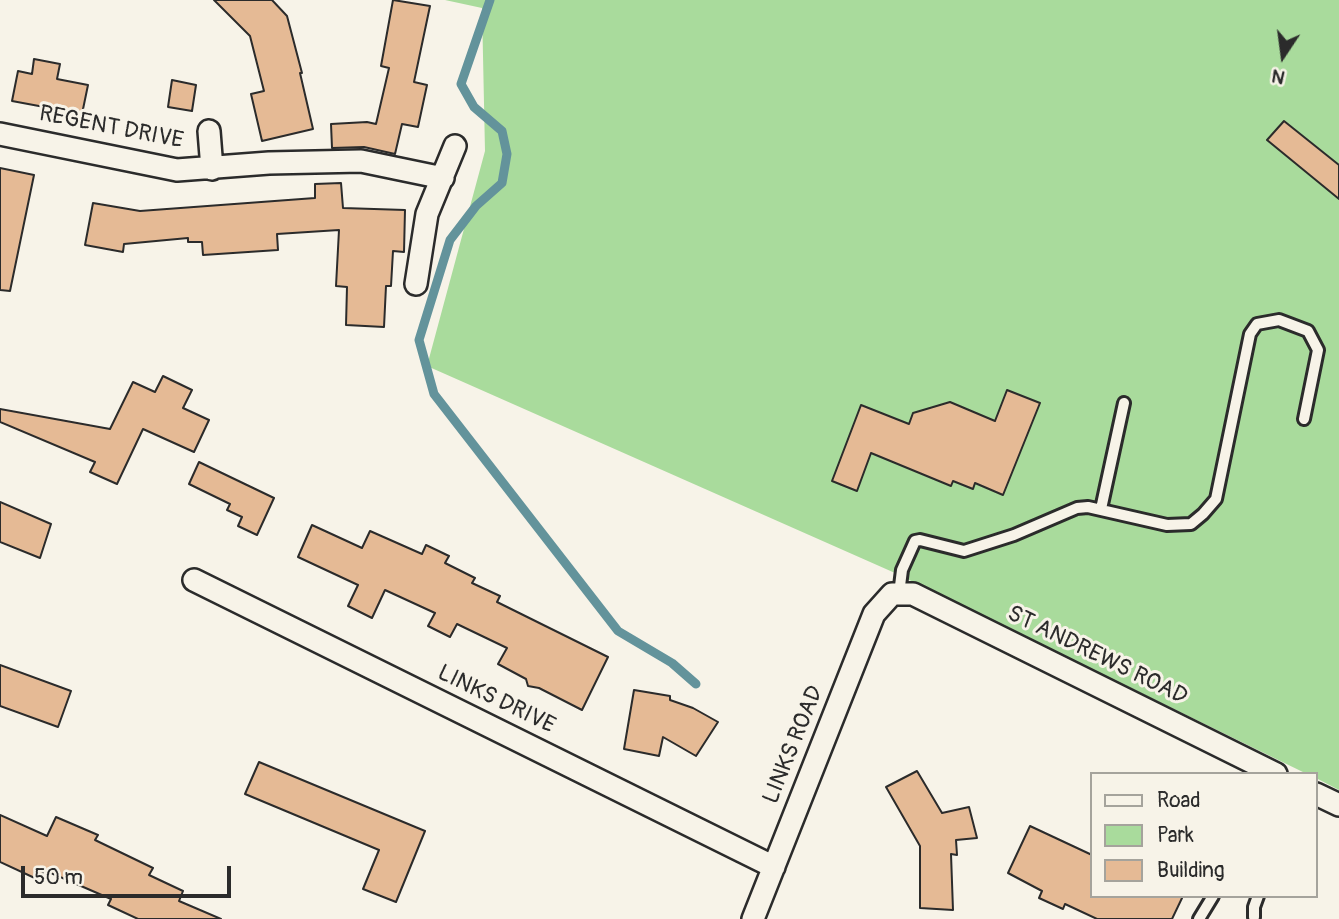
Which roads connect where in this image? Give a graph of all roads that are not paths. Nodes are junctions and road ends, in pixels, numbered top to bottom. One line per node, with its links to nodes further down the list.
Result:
1 (209, 131): 4 (street, REGENT DRIVE)
2 (0, 134): 4 (street, REGENT DRIVE)
3 (455, 146): 5 (street)
4 (212, 169): 5 (street, REGENT DRIVE)
5 (443, 178): 6 (street)
6 (416, 284)
7 (1124, 403): 9 (lane)
8 (1304, 419): 9 (lane)
9 (1101, 509): 11 (lane)
10 (194, 580): 15 (street, LINKS DRIVE)
11 (895, 594): 12 (street, ST ANDREWS ROAD); 15 (street, LINKS ROAD)
12 (1270, 772)
13 (1318, 794): 14 (street)
14 (1339, 805)
15 (774, 867): 19 (street, LINKS ROAD)
16 (1212, 898): 20 (lane)
17 (1257, 898): 18 (lane)
18 (1254, 917)
19 (753, 919)
20 (1199, 919)

